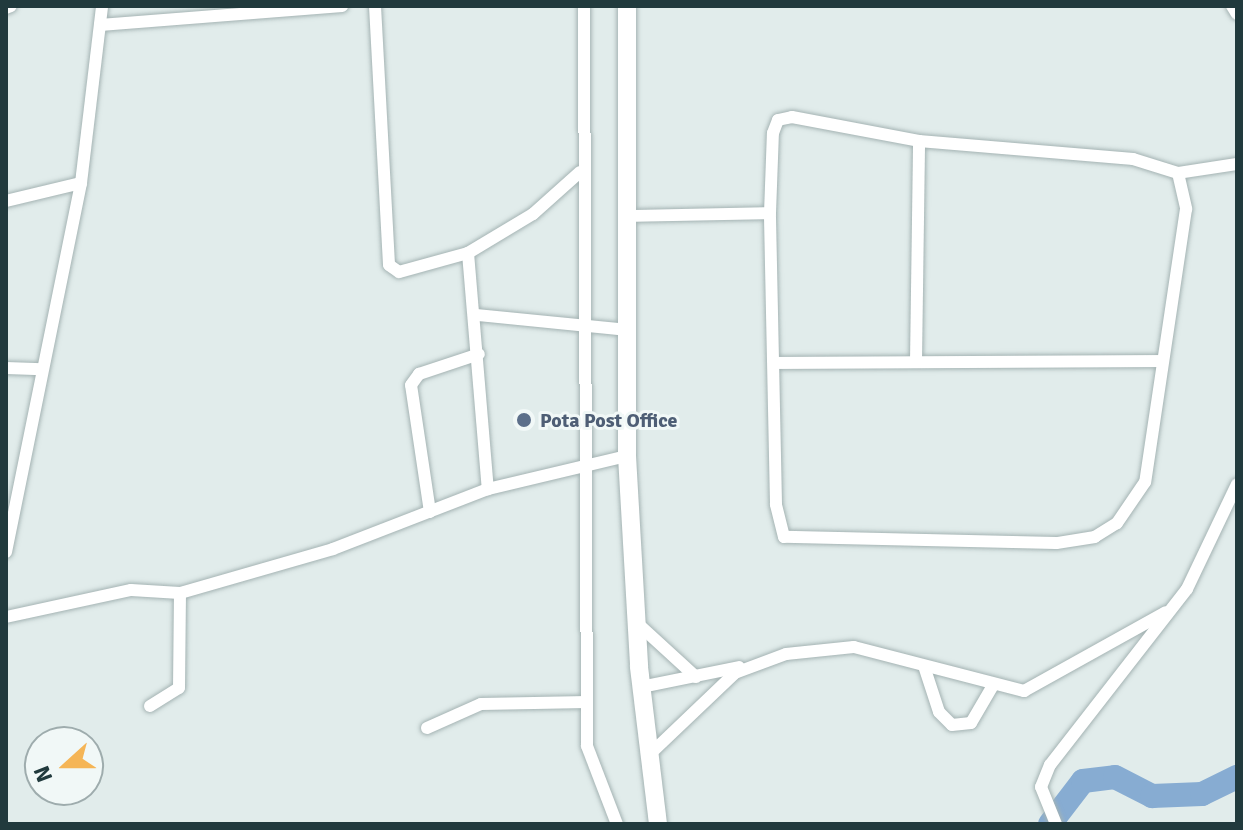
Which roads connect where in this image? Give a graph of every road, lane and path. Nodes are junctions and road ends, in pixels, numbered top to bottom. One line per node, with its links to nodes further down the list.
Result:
1 (102, 6): 8 (street)
2 (342, 6): 8 (street)
3 (375, 6): 17 (street)
4 (584, 6): 11 (street)
5 (627, 6): 16 (street)
6 (1232, 6): 7 (street)
7 (1237, 14)
8 (100, 25): 13 (street)
9 (919, 141): 12 (street); 15 (street); 23 (street)
10 (1237, 164): 12 (street)
11 (580, 172): 17 (street); 19 (street)
12 (1178, 173): 22 (street)
13 (81, 183): 14 (street); 26 (street)
14 (6, 201)
15 (770, 213): 16 (street); 24 (street)
16 (628, 216): 20 (street)
17 (468, 253): 18 (street)
18 (477, 315): 19 (street); 21 (street)
19 (586, 324): 20 (street); 28 (street)
20 (627, 330): 27 (street)
21 (479, 354): 30 (street); 31 (street)
22 (1161, 361): 23 (street); 24 (street)
23 (916, 362): 24 (street)
24 (775, 363)
25 (6, 368): 26 (street)
26 (42, 369): 32 (street)
27 (627, 456): 28 (street); 36 (street)
28 (589, 465): 30 (street); 42 (street)
29 (1237, 484): 34 (street)
30 (488, 489): 31 (street)
31 (430, 512): 33 (street)
32 (6, 552)
33 (180, 593): 35 (street); 43 (street)
34 (1166, 612): 41 (street); 48 (street)
35 (6, 617)
36 (636, 622): 39 (street); 40 (street)
37 (746, 665): 38 (street); 39 (street); 45 (street)
38 (924, 666): 41 (street); 41 (street)
39 (696, 677): 40 (street)
40 (641, 687): 45 (street)
41 (992, 687)
42 (587, 702): 44 (street); 46 (street)
43 (150, 706)
44 (427, 728)
45 (649, 755): 47 (street)
46 (617, 824)
47 (658, 824)
48 (1056, 824)

